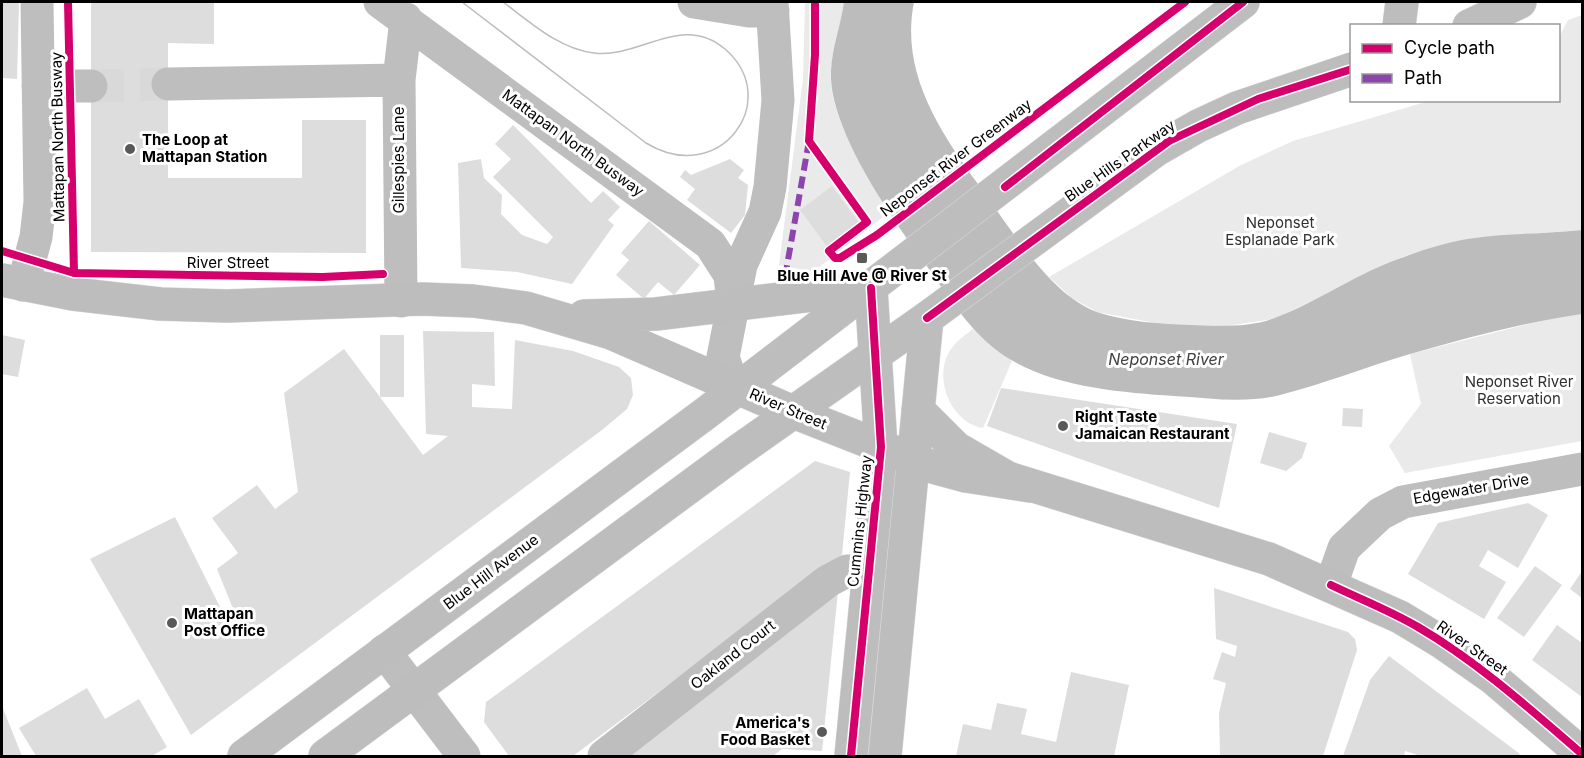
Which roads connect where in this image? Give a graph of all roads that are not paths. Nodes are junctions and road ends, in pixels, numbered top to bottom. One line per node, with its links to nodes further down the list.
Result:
1 (37, 2): 13 (street, Mattapan North Busway)
2 (694, 2): 6 (street)
3 (1243, 2): 15 (main road)
4 (1402, 2): 8 (main road)
5 (1520, 2): 9 (main road)
6 (773, 6): 18 (street)
7 (393, 10): 11 (street, Gillespies Lane); 18 (street, Mattapan North Busway)
8 (1399, 24)
9 (1472, 24)
10 (1350, 70): 20 (main road, Blue Hills Parkway)
11 (399, 80): 12 (street); 17 (street, Gillespies Lane)
12 (168, 84)
13 (38, 86): 14 (street); 16 (street, Mattapan North Busway)
14 (91, 86)
15 (882, 279): 18 (main road, River Street); 21 (main road, Cummins Highway); 22 (main road)
16 (12, 282): 17 (main road, River Street)
17 (401, 301): 19 (main road, River Street)
18 (733, 306): 19 (main road, River Street); 22 (street)
19 (552, 314): 22 (main road, River Street)
20 (927, 318): 21 (main road, Blue Hills Parkway); 23 (main road)
21 (875, 355): 24 (main road, Blue Hills Parkway); 25 (main road, Cummins Highway)
22 (739, 388): 24 (main road, River Street); 31 (main road, Blue Hill Avenue)
23 (918, 410): 26 (main road); 28 (main road, River Street)
24 (793, 412): 25 (main road, River Street); 32 (main road)
25 (881, 447): 26 (main road, River Street); 29 (main road, Cummins Highway)
26 (913, 460): 28 (main road, River Street); 39 (main road)
27 (1582, 469): 30 (street, Edgewater Drive)
28 (1030, 486): 30 (main road, River Street)
29 (869, 572): 37 (street, Oakland Court); 38 (main road, Cummins Highway)
30 (1331, 585): 33 (main road, River Street)
31 (384, 651): 32 (street); 34 (main road, Blue Hill Avenue)
32 (414, 690): 35 (main road); 36 (street)
33 (1582, 754)
34 (244, 756)
35 (325, 756)
36 (464, 756)
37 (604, 756)
38 (851, 756)
39 (885, 756)

